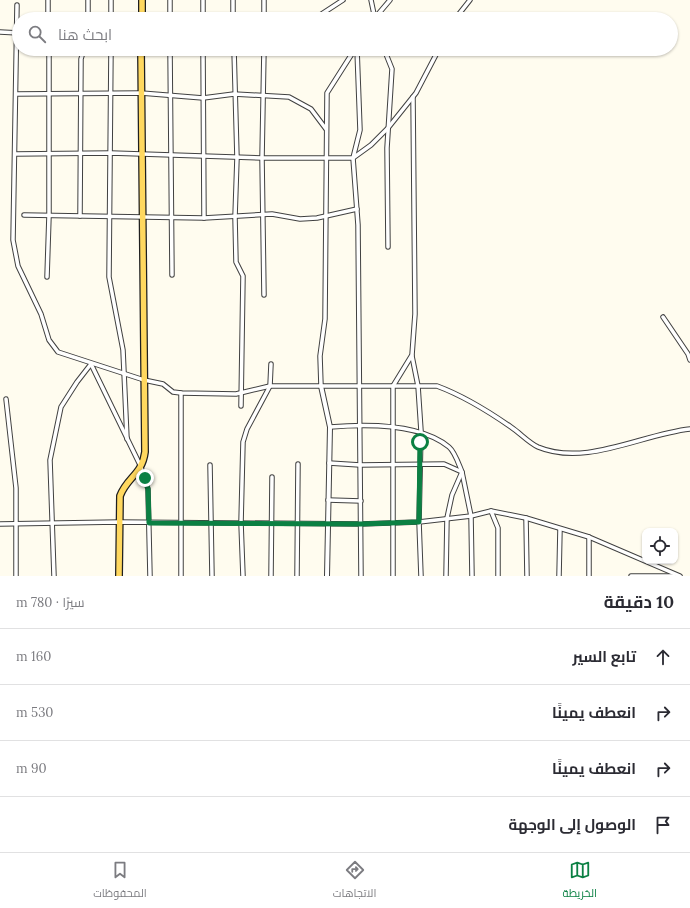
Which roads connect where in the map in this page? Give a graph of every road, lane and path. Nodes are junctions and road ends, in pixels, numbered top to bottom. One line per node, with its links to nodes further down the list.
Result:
1 (48, 0): 15 (street)
2 (88, 0): 16 (street)
3 (111, 0): 17 (street)
4 (142, 0): 18 (main road)
5 (170, 0): 19 (street)
6 (203, 0): 20 (street)
7 (233, 0): 21 (street)
8 (264, 0): 22 (street)
9 (343, 0): 23 (street)
10 (372, 0): 24 (street)
11 (390, 0): 25 (street)
12 (470, 0): 26 (street)
13 (17, 5): 14 (street)
14 (17, 12)
15 (48, 12)
16 (88, 12)
17 (111, 12)
18 (142, 12)
19 (170, 12)
20 (203, 12)
21 (233, 12)
22 (264, 12)
23 (325, 12)
24 (373, 12)
25 (380, 12)
26 (461, 12)
27 (0, 32): 28 (street)
28 (12, 33)
29 (17, 56): 45 (street)
30 (49, 56): 46 (street)
31 (82, 56): 42 (street)
32 (111, 56): 43 (street)
33 (142, 56): 44 (main road)
34 (170, 56): 47 (street)
35 (203, 56): 51 (street)
36 (234, 56): 48 (street)
37 (264, 56): 49 (street)
38 (351, 56): 53 (street)
39 (356, 56): 64 (street)
40 (387, 56): 52 (street)
41 (435, 56): 50 (street)
42 (81, 93): 43 (street); 46 (street); 54 (street)
43 (111, 93): 44 (street); 55 (street)
44 (141, 93): 47 (street); 58 (main road)
45 (16, 94): 46 (street); 56 (street)
46 (49, 94): 57 (street)
47 (170, 94): 51 (street); 59 (street)
48 (234, 94): 49 (street); 51 (street); 61 (street)
49 (264, 95): 53 (street); 62 (street)
50 (413, 97): 52 (street); 81 (street)
51 (203, 98): 60 (street)
52 (388, 128): 64 (street); 76 (street)
53 (326, 129): 63 (street)
54 (80, 153): 55 (street); 57 (street); 69 (street)
55 (111, 153): 58 (street); 70 (street)
56 (15, 154): 57 (street); 83 (street)
57 (49, 154): 68 (street)
58 (141, 154): 59 (street); 71 (main road)
59 (170, 156): 60 (street); 74 (street)
60 (203, 157): 61 (street); 75 (street)
61 (237, 158): 62 (street); 72 (street)
62 (262, 158): 63 (street); 66 (street)
63 (326, 158): 64 (street); 73 (street)
64 (353, 158): 65 (street)
65 (357, 209): 73 (street); 89 (street)
66 (264, 214): 72 (street); 73 (street); 79 (street)
67 (24, 216): 68 (street)
68 (49, 216): 69 (street); 78 (street)
69 (80, 216): 70 (street)
70 (110, 216): 71 (street); 85 (street)
71 (142, 216): 74 (street); 86 (main road)
72 (235, 216): 75 (street); 92 (street)
73 (326, 216): 88 (street)
74 (171, 217): 75 (street); 77 (street)
75 (204, 218)
76 (388, 247)
77 (172, 275)
78 (47, 277)
79 (264, 295)
80 (663, 317): 82 (street)
81 (412, 355): 90 (street); 91 (street)
82 (690, 360)
83 (91, 364): 85 (street); 101 (street); 127 (street)
84 (271, 364): 87 (street)
85 (125, 374): 86 (street); 101 (street)
86 (144, 380): 93 (street); 108 (main road)
87 (270, 386): 88 (street); 92 (street); 122 (street)
88 (321, 386): 89 (street); 97 (street)
89 (360, 386): 90 (street); 96 (street)
90 (393, 386): 91 (street); 98 (street)
91 (418, 386): 99 (street); 100 (street)
92 (242, 392): 93 (street); 95 (street)
93 (181, 393): 120 (street)
94 (6, 399): 126 (street)
95 (241, 406)
96 (360, 424): 97 (street); 98 (street); 107 (street)
97 (330, 427): 102 (street)
98 (392, 428): 100 (street); 106 (street)
99 (690, 429)
100 (421, 432): 104 (street); 109 (street)
101 (127, 439): 108 (street)
102 (329, 463): 107 (street); 111 (street)
103 (298, 464): 128 (street)
104 (419, 464): 106 (street); 109 (street); 118 (street)
105 (210, 465): 121 (street)
106 (392, 465): 107 (street); 124 (street)
107 (360, 466): 112 (street)
108 (141, 467): 117 (main road); 119 (street)
109 (462, 472): 114 (street); 115 (street)
110 (272, 477): 123 (street)
111 (328, 500): 112 (street); 129 (street)
112 (360, 501): 130 (street)
113 (491, 511): 114 (street); 116 (street); 148 (street)
114 (471, 516): 115 (street); 147 (street)
115 (447, 518): 118 (street); 146 (street)
116 (526, 518): 131 (street); 149 (street)
117 (119, 522): 119 (street); 127 (street); 135 (main road)
118 (419, 522): 124 (street); 145 (street)
119 (149, 523): 120 (street); 136 (street)
120 (182, 523): 121 (street); 137 (street)
121 (213, 523): 122 (street); 138 (street)
122 (241, 523): 123 (street); 139 (street)
123 (271, 523): 128 (street); 140 (street)
124 (393, 523): 130 (street); 144 (street)
125 (0, 524): 126 (street)
126 (16, 524): 127 (street); 133 (street)
127 (52, 524): 134 (street)
128 (297, 524): 129 (street); 141 (street)
129 (327, 524): 130 (street); 142 (street)
130 (361, 524): 143 (street)
131 (560, 529): 132 (street); 150 (street)
132 (588, 537): 151 (street); 155 (street)
133 (16, 576)
134 (54, 576)
135 (119, 576)
136 (150, 576)
137 (181, 576)
138 (212, 576)
139 (243, 576)
140 (271, 576)
141 (297, 576)
142 (327, 576)
143 (361, 576)
144 (393, 576)
145 (420, 576)
146 (446, 576)
147 (472, 576)
148 (498, 576)
149 (527, 576)
150 (559, 576)
151 (589, 576)
152 (631, 576): 153 (street)
153 (636, 576): 154 (street)
154 (674, 576)
155 (680, 576)

